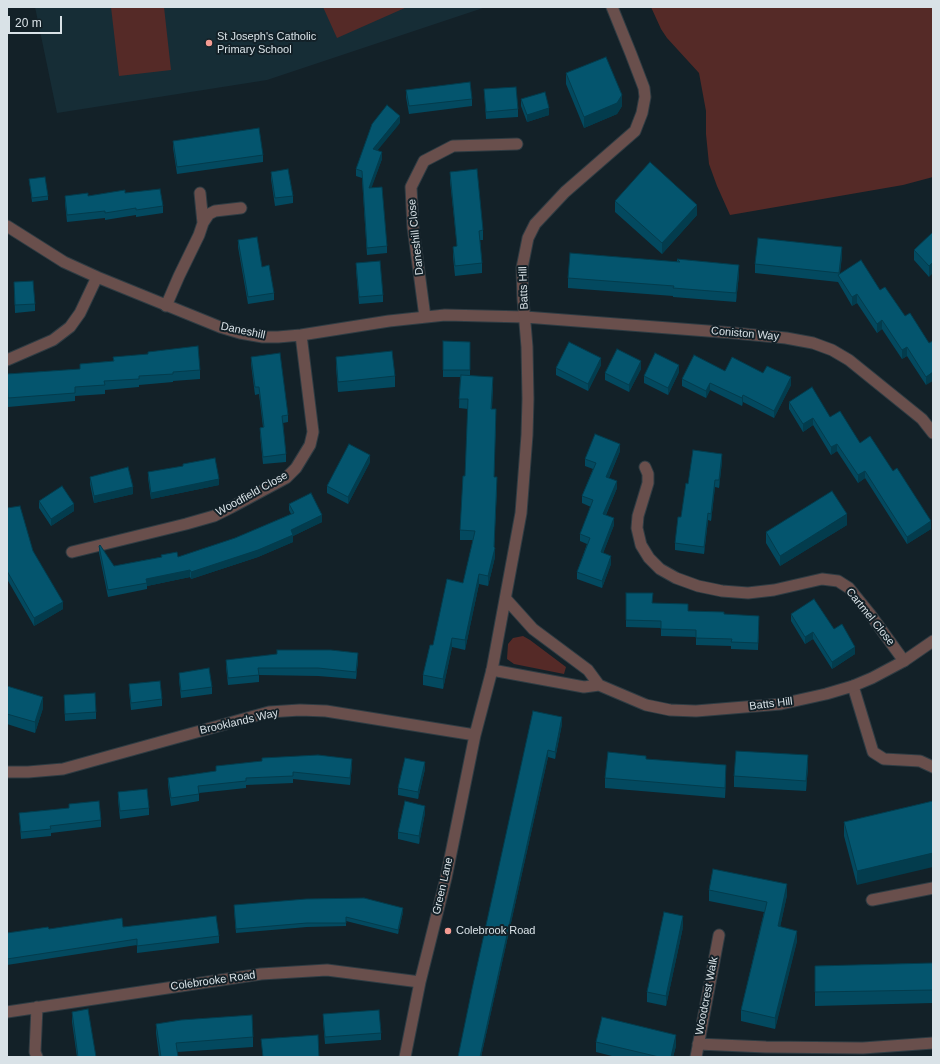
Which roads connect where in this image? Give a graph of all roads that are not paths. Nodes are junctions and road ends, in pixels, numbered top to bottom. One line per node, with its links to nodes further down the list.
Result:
1 (612, 7): 9 (street, Batts Hill)
2 (517, 144): 10 (street, Daneshill Close)
3 (200, 193): 5 (street)
4 (241, 208): 5 (street)
5 (203, 224): 8 (street)
6 (7, 226): 7 (street, Daneshill)
7 (97, 277): 8 (street, Daneshill); 12 (street)
8 (166, 306): 11 (street, Daneshill)
9 (525, 317): 10 (street, Daneshill); 13 (street, Coniston Way); 16 (street, Batts Hill)
10 (425, 318): 11 (street, Daneshill)
11 (301, 335): 15 (street, Woodfield Close)
12 (7, 360)
13 (933, 432)
14 (645, 467): 18 (street, Cartmel Close)
15 (72, 552)
16 (506, 599): 19 (street, Batts Hill); 20 (street, Batts Hill)
17 (933, 641): 18 (street, Batts Hill)
18 (904, 661): 21 (street, Batts Hill)
19 (492, 670): 20 (street, Batts Hill); 22 (street, Batts Hill)
20 (599, 685): 21 (street, Batts Hill)
21 (853, 686): 24 (street)
22 (480, 714): 23 (street, Green Lane)
23 (475, 735): 25 (street, Brooklands Way); 29 (street, Green Lane)
24 (933, 767)
25 (7, 772)
26 (933, 888): 27 (street)
27 (872, 900)
28 (719, 935): 32 (street, Woodcrest Walk)
29 (420, 982): 30 (street, Colebrooke Road); 35 (street, Green Lane)
30 (37, 1007): 31 (street, Colebrooke Road); 34 (street)
31 (7, 1012)
32 (698, 1044): 33 (street); 36 (street, Woodcrest Walk)
33 (933, 1044)
34 (37, 1057)
35 (405, 1057)
36 (696, 1057)

